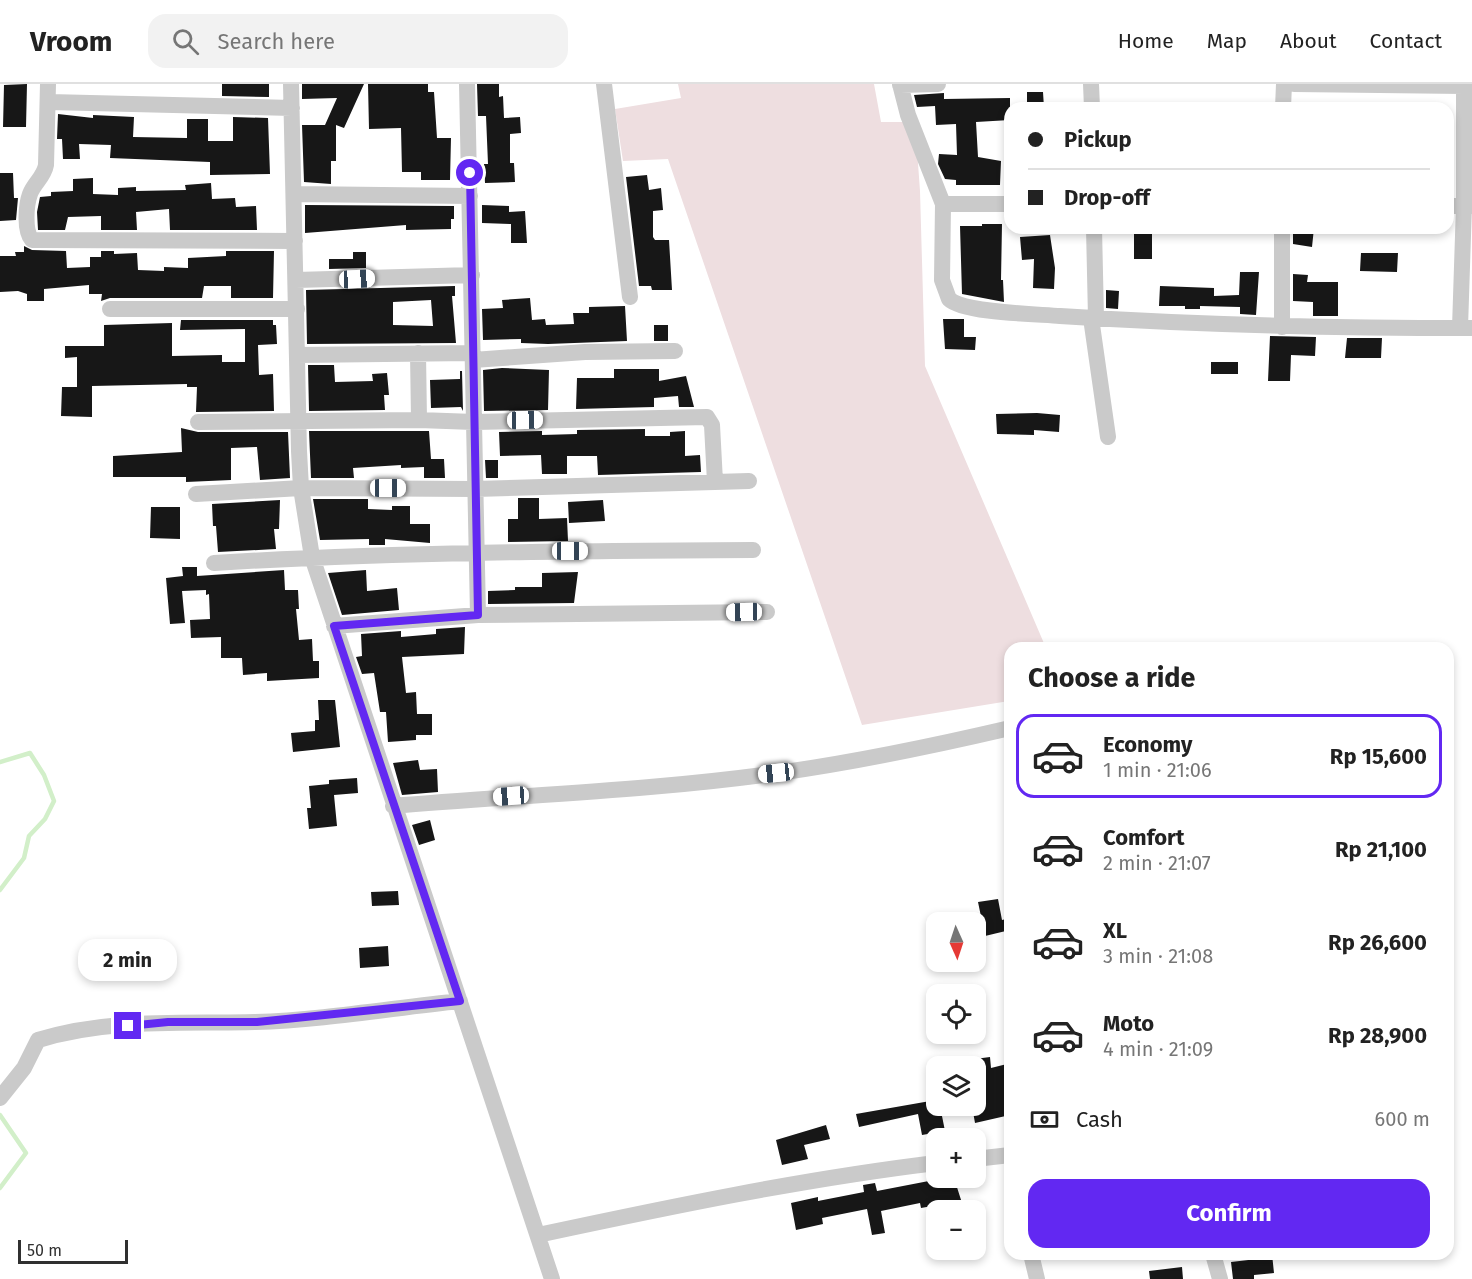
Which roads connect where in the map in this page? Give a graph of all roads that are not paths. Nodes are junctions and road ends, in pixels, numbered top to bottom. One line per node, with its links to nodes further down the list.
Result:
1 (48, 84): 11 (street)
2 (291, 84): 14 (street)
3 (467, 84): 16 (street)
4 (604, 84): 25 (street)
5 (900, 84): 6 (street); 17 (street)
6 (938, 84)
7 (1091, 84): 12 (street)
8 (1284, 84): 13 (street)
9 (1294, 84): 10 (street)
10 (1464, 85): 19 (street)
11 (49, 102): 14 (street); 22 (street)
12 (1092, 102)
13 (1283, 102)
14 (292, 108): 15 (street)
15 (295, 194): 16 (street); 22 (street)
16 (471, 196): 23 (street)
17 (944, 204): 18 (street); 28 (street)
18 (1004, 204)
19 (1461, 206): 30 (street)
20 (1094, 234): 28 (street)
21 (1282, 234): 29 (street)
22 (295, 241): 24 (street)
23 (472, 275): 24 (street); 34 (street)
24 (296, 280): 27 (street)
25 (630, 297)
26 (110, 309): 27 (street)
27 (297, 309): 33 (street)
28 (1093, 318): 29 (street); 39 (street)
29 (1282, 327): 30 (street)
30 (1466, 328)
31 (675, 351): 34 (street)
32 (418, 353): 33 (street); 34 (street); 35 (street)
33 (297, 356): 36 (street)
34 (473, 357): 38 (street)
35 (419, 420): 36 (street); 38 (street)
36 (300, 421): 37 (street); 42 (street)
37 (198, 422)
38 (474, 422): 41 (street); 43 (street)
39 (1108, 437)
40 (749, 481): 41 (street)
41 (715, 482): 43 (street)
42 (301, 488): 43 (street); 44 (street); 47 (street)
43 (475, 489): 46 (street)
44 (196, 494)
45 (753, 550): 46 (street)
46 (477, 554): 47 (street); 50 (street)
47 (312, 557): 48 (street); 51 (street)
48 (214, 563)
49 (767, 612): 50 (street)
50 (478, 615): 51 (street)
51 (334, 626): 53 (street)
52 (1004, 729): 53 (street)
53 (393, 806): 54 (street)
54 (460, 1001): 55 (street); 59 (street)
55 (4, 1095)
56 (986, 1159): 57 (street)
57 (1004, 1159)
58 (926, 1164): 59 (street)
59 (538, 1235): 62 (street)
60 (1032, 1260): 63 (street)
61 (1216, 1260): 64 (street)
62 (552, 1279)
63 (1037, 1279)
64 (1221, 1279)

